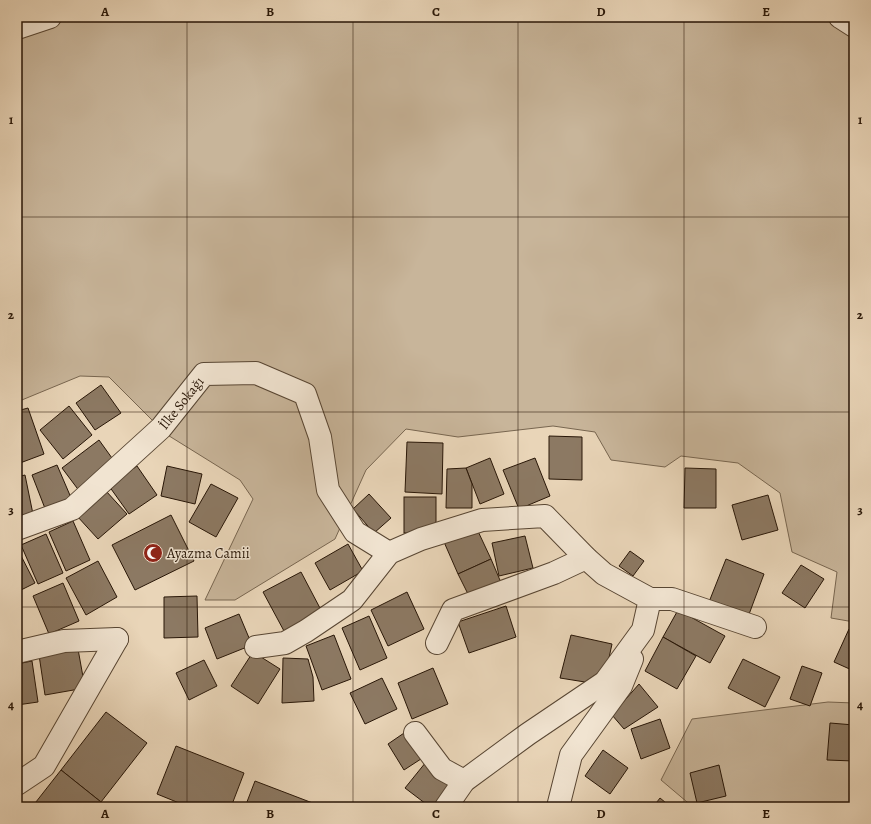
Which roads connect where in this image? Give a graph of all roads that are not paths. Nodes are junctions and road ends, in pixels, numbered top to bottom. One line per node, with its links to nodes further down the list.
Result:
1 (50, 17): 4 (street)
2 (840, 17): 3 (street)
3 (854, 26)
4 (17, 28)
5 (17, 529): 6 (street, İlke Sokağı)
6 (389, 553): 7 (street); 12 (street)
7 (586, 558): 8 (street); 11 (street)
8 (650, 599): 9 (street); 10 (street)
9 (755, 627)
10 (643, 630): 15 (street); 18 (street)
11 (437, 643)
12 (256, 647)
13 (17, 652): 16 (street)
14 (415, 733): 15 (street)
15 (464, 781): 17 (street)
16 (17, 784)
17 (446, 807)
18 (558, 807)

